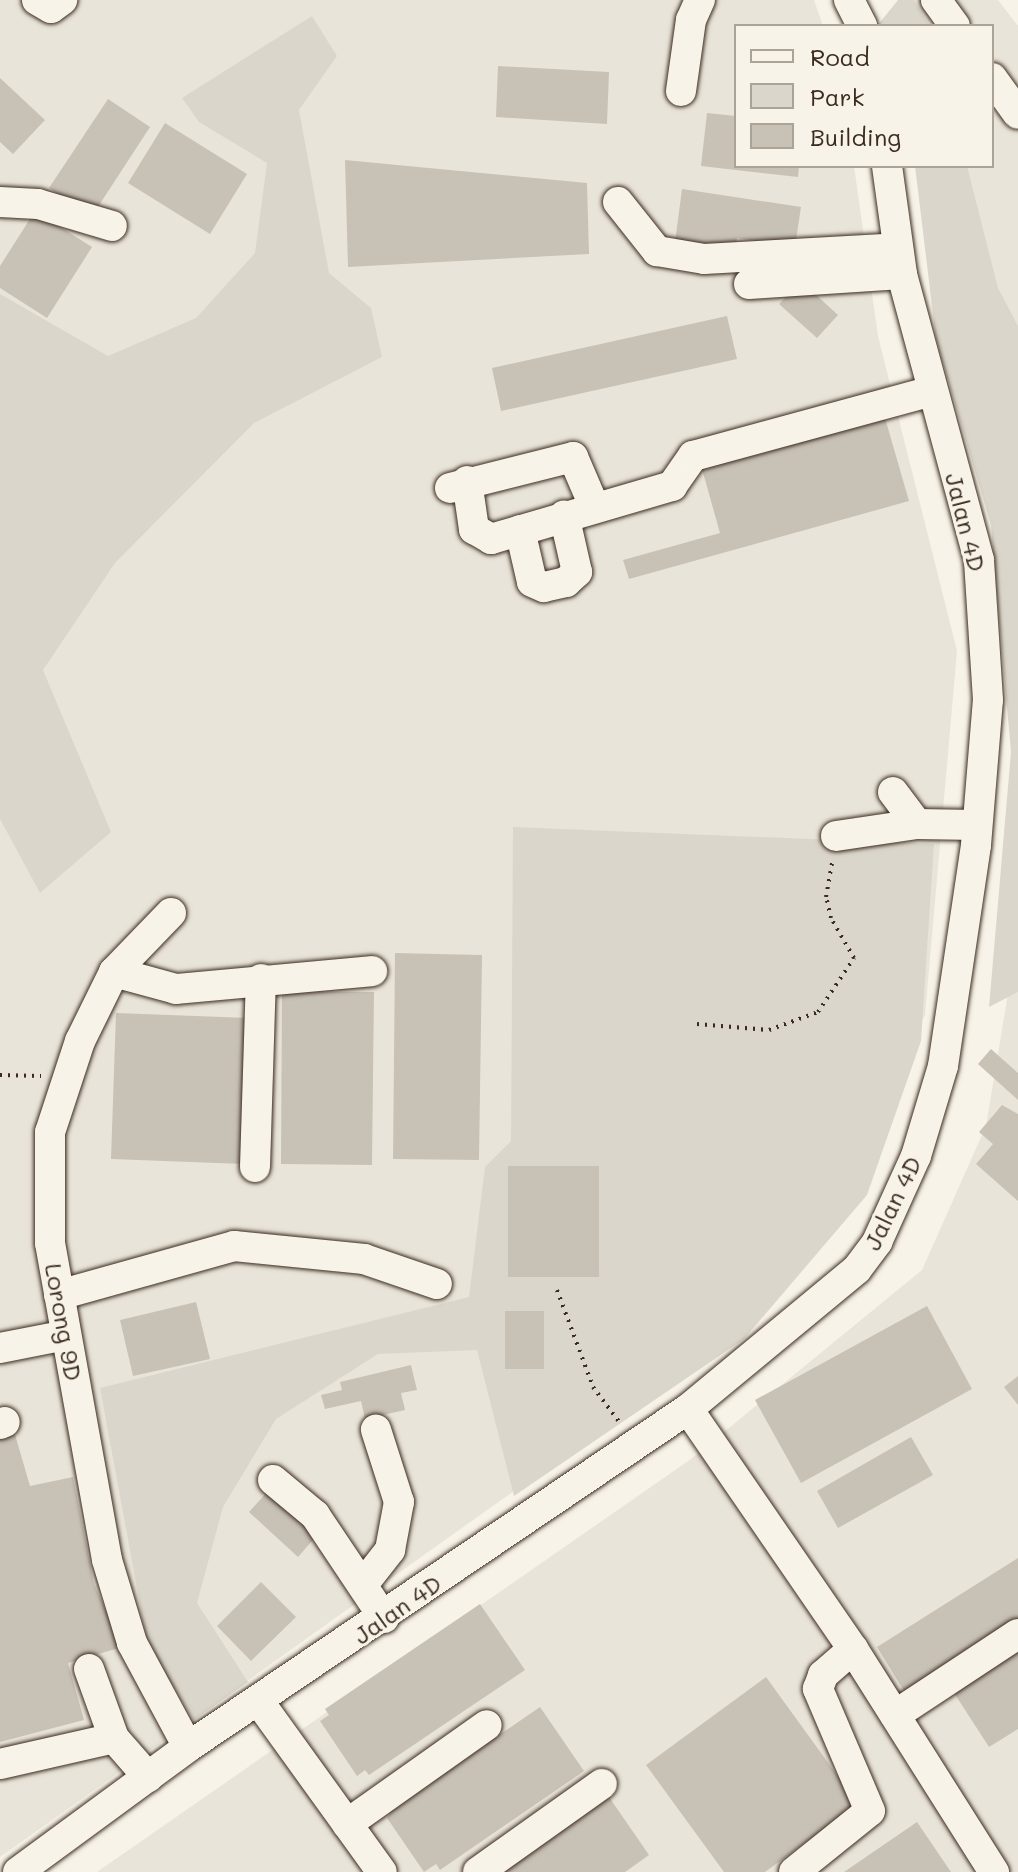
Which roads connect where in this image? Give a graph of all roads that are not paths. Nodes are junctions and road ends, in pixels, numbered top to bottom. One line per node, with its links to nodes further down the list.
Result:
1 (37, 0): 2 (street)
2 (62, 0)
3 (700, 0): 9 (street)
4 (849, 0): 6 (street)
5 (936, 0): 7 (street)
6 (861, 24)
7 (954, 24)
8 (994, 81): 10 (street)
9 (681, 91)
10 (1018, 114)
11 (887, 168): 15 (street, Jalan 4D)
12 (0, 202): 14 (street)
13 (618, 202): 15 (street)
14 (112, 226)
15 (900, 261): 16 (street); 17 (street, Jalan 4D)
16 (749, 284)
17 (932, 391): 18 (street); 23 (street, Jalan 4D)
18 (594, 506): 19 (street); 20 (street)
19 (564, 515): 20 (street); 20 (street)
20 (520, 530)
21 (893, 792): 22 (street)
22 (917, 824): 23 (street); 24 (street)
23 (977, 825): 34 (street, Jalan 4D)
24 (836, 836)
25 (171, 913): 27 (street, Lorong 9D)
26 (372, 971): 28 (street)
27 (114, 972): 28 (street); 31 (street, Lorong 9D)
28 (261, 979): 29 (street)
29 (255, 1167)
30 (437, 1284): 31 (street)
31 (59, 1295): 32 (street, Lorong 9D)
32 (66, 1335): 33 (street); 46 (street, Lorong 9D)
33 (1, 1345)
34 (688, 1409): 38 (street, Jalan 4D); 40 (street)
35 (376, 1430): 37 (street)
36 (273, 1480): 37 (street)
37 (365, 1582): 38 (street)
38 (384, 1618): 42 (street, Jalan 4D)
39 (1018, 1634): 43 (street)
40 (853, 1649): 43 (street); 55 (street)
41 (89, 1669): 45 (street)
42 (260, 1703): 46 (street, Jalan 4D); 50 (street)
43 (895, 1715): 56 (street)
44 (487, 1725): 50 (street)
45 (114, 1738): 47 (street); 48 (street)
46 (188, 1747): 48 (street, Jalan 4D)
47 (0, 1764)
48 (148, 1777): 52 (street, Jalan 4D)
49 (602, 1784): 54 (street)
50 (347, 1824): 53 (street)
51 (1018, 1857): 56 (street)
52 (18, 1872)
53 (382, 1872)
54 (478, 1872)
55 (794, 1872)
56 (995, 1872)

